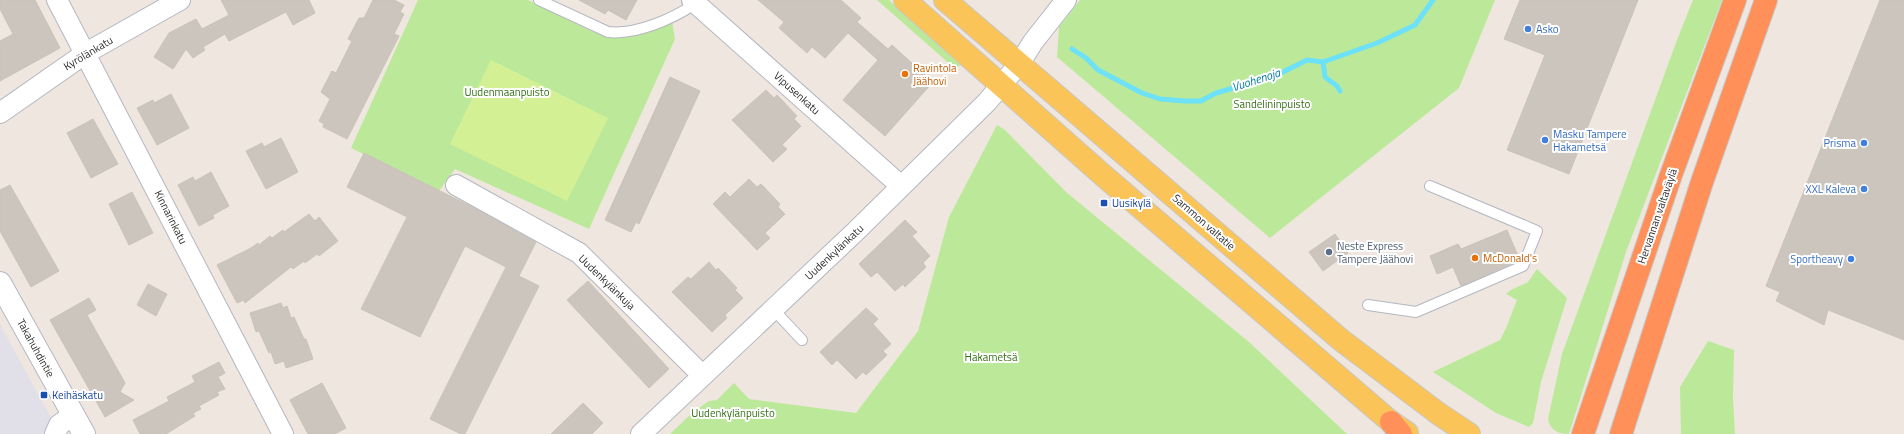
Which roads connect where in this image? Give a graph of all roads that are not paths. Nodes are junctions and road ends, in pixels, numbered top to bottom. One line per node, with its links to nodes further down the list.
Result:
1 (57, 0): 10 (street, Kinnarinkatu)
2 (180, 0): 10 (street, Kyrölänkatu)
3 (539, 0): 9 (lane)
4 (905, 0): 12 (main road)
5 (945, 0): 11 (main road, Sammon valtatie)
6 (1066, 0): 11 (street, Uudenkylänkatu)
7 (1735, 0): 29 (highway, Hervannan valtaväylä)
8 (1766, 0): 23 (highway)
9 (694, 2): 15 (street, Vipusenkatu)
10 (86, 53): 13 (street, Kyrölänkatu); 26 (street, Kinnarinkatu)
11 (1020, 63): 12 (street, Uudenkylänkatu); 28 (main road, Sammon valtatie)
12 (1002, 86): 15 (street, Uudenkylänkatu); 24 (main road)
13 (0, 113)
14 (456, 185): 21 (street, Uudenkylänkuja)
15 (901, 186): 19 (street, Uudenkylänkatu)
16 (1430, 186): 18 (lane)
17 (0, 283): 22 (street, Takahuhdintie)
18 (1368, 305)
19 (773, 309): 20 (lane); 21 (street, Uudenkylänkatu)
20 (802, 340)
21 (702, 375): 27 (street, Uudenkylänkatu)
22 (78, 425): 25 (street)
23 (1626, 428)
24 (1400, 430)
25 (55, 434)
26 (283, 434)
27 (641, 434)
28 (1469, 434)
29 (1583, 434)

